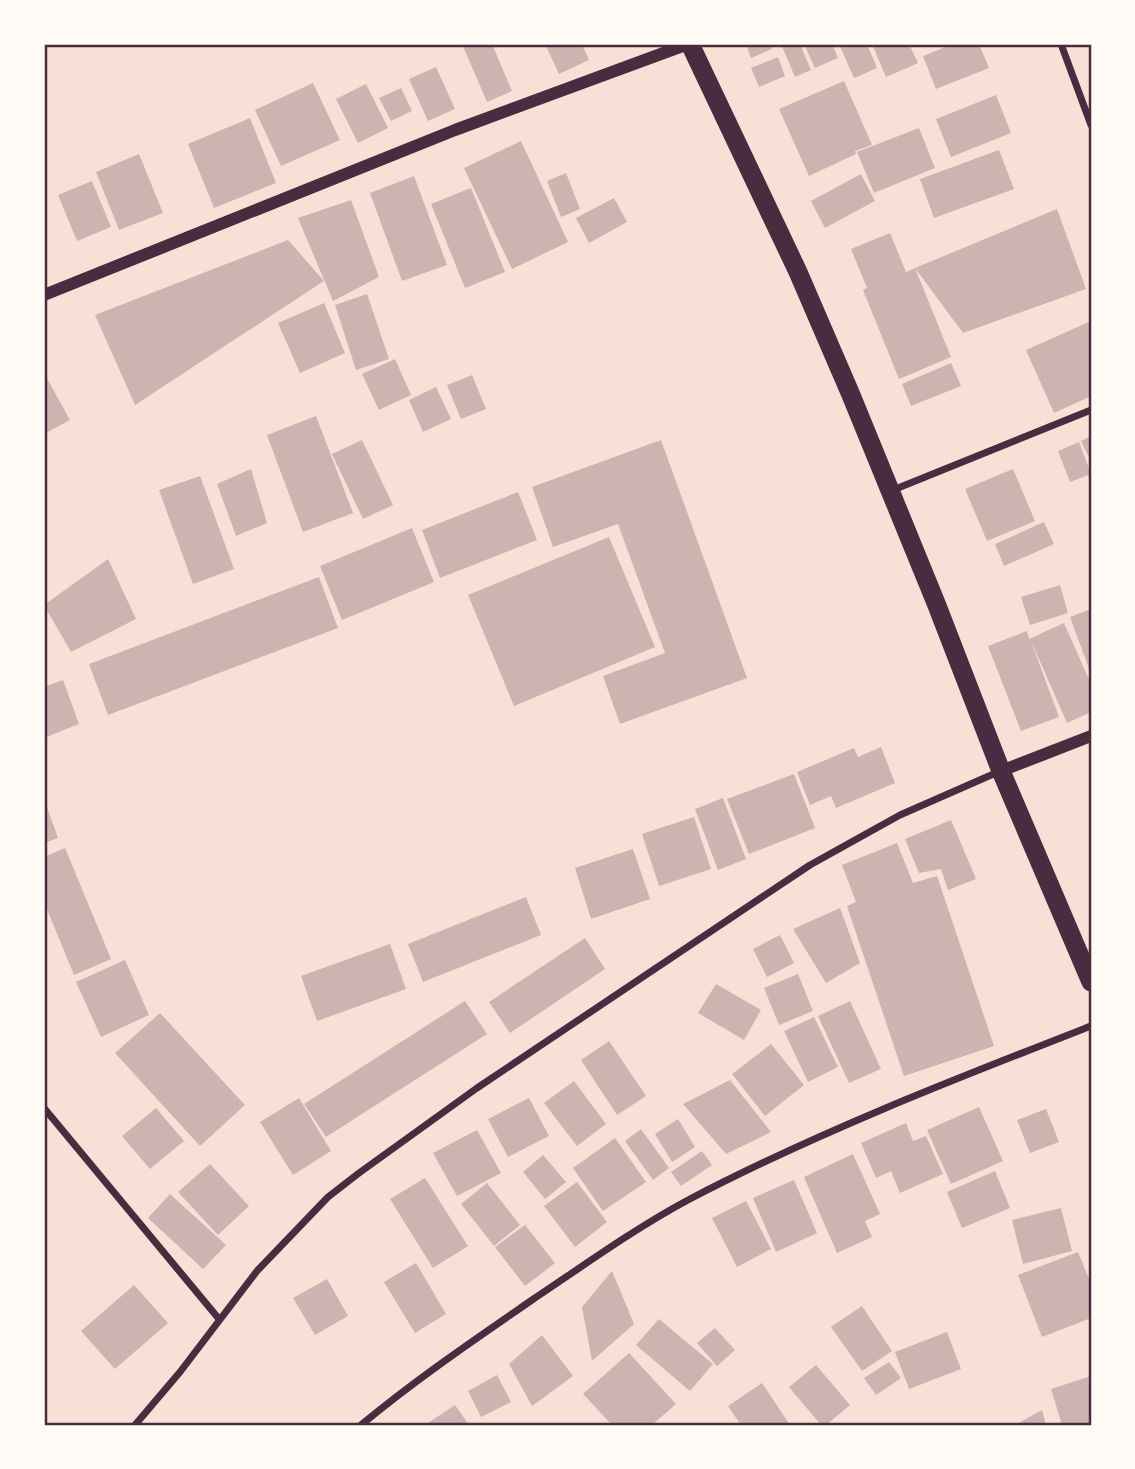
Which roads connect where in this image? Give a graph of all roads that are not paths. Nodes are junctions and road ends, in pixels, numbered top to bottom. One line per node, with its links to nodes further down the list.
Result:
1 (689, 44): 4 (street); 6 (highway)
2 (1061, 44): 3 (street)
3 (1091, 125)
4 (44, 295)
5 (1091, 410): 6 (street)
6 (889, 491): 8 (highway)
7 (1091, 736): 8 (street)
8 (1001, 771): 9 (highway); 12 (street)
9 (1091, 982)
10 (1091, 1026): 14 (street)
11 (44, 1108): 12 (street)
12 (219, 1319): 13 (street)
13 (135, 1425)
14 (361, 1425)

